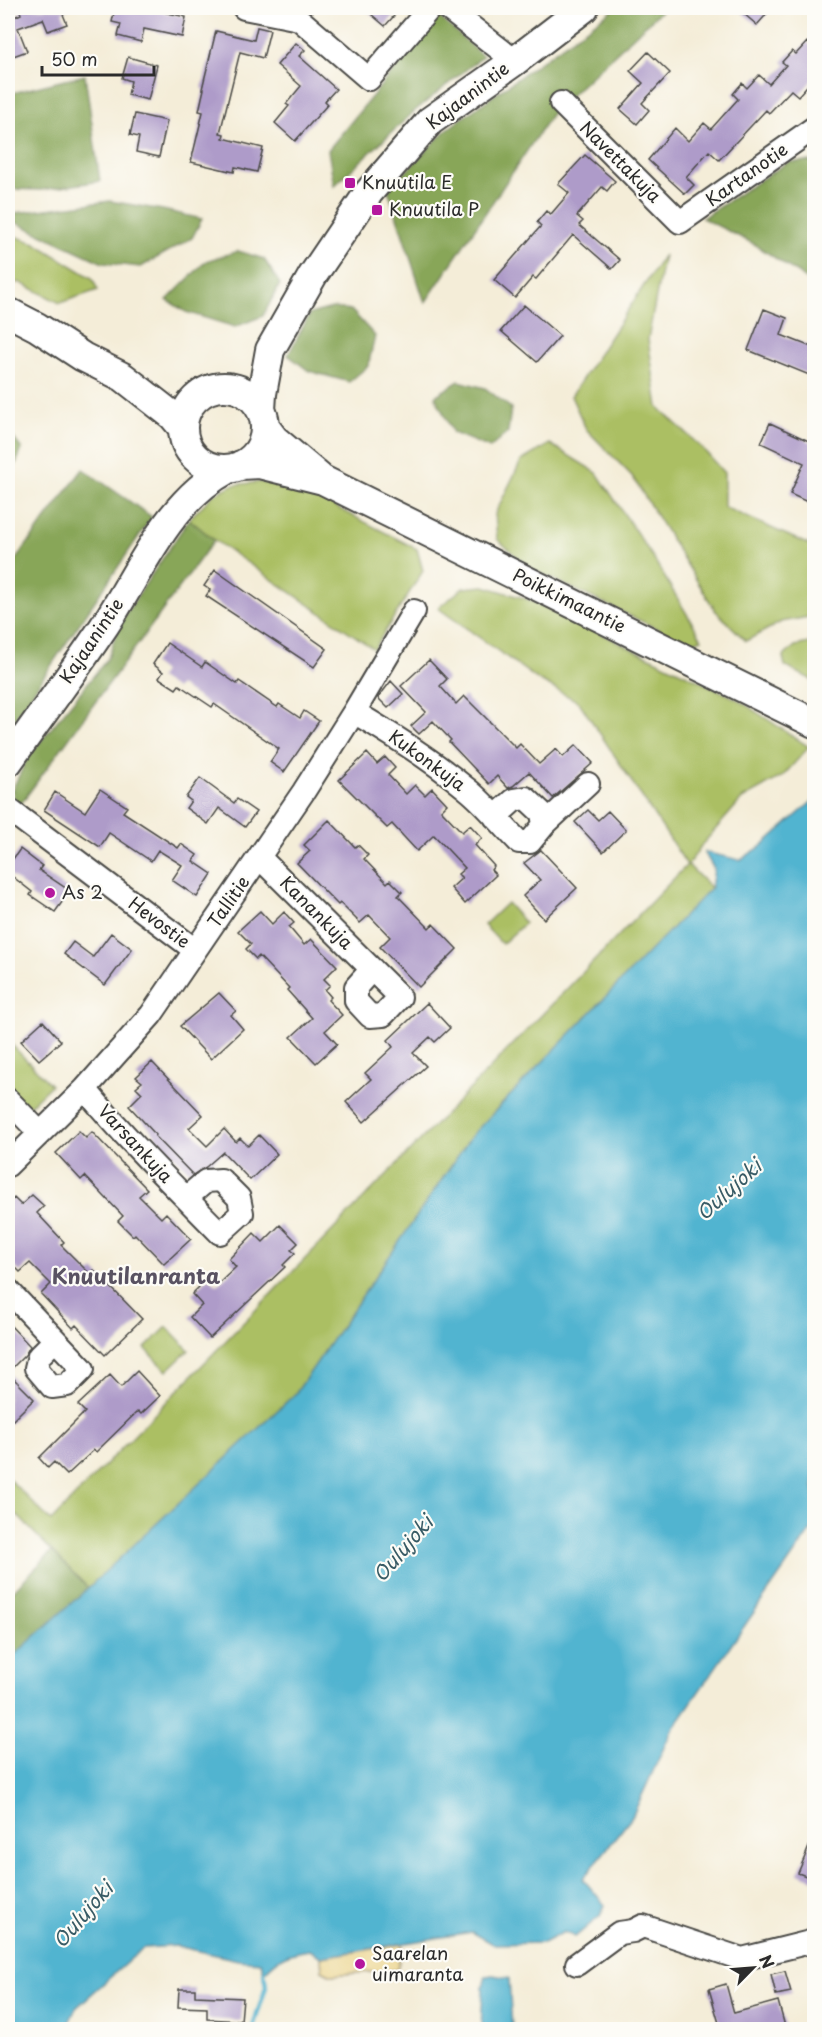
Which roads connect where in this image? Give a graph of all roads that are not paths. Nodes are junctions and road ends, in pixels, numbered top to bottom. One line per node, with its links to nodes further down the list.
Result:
1 (244, 8): 2 (street)
2 (430, 8)
3 (447, 8): 5 (street)
4 (584, 8): 5 (main road, Kajaanintie)
5 (515, 61): 11 (main road, Kajaanintie)
6 (561, 103): 8 (street, Navettakuja)
7 (814, 128): 8 (street, Kartanotie)
8 (680, 222)
9 (8, 312): 12 (main road)
10 (8, 329): 12 (main road)
11 (270, 350): 14 (main road, Kajaanintie); 15 (main road, Kajaanintie)
12 (83, 357): 13 (main road)
13 (123, 377): 14 (main road); 16 (main road)
14 (213, 391): 15 (main road); 16 (main road)
15 (263, 418): 17 (main road); 18 (main road, Poikkimaantie)
16 (186, 438): 17 (main road); 19 (main road, Kajaanintie)
17 (234, 467): 18 (main road, Poikkimaantie); 19 (main road, Kajaanintie)
18 (323, 480): 22 (main road, Poikkimaantie)
19 (172, 516): 23 (main road, Kajaanintie)
20 (414, 611): 21 (street, Tallitie)
21 (354, 712): 26 (street, Kukonkuja); 28 (street, Tallitie)
22 (814, 723)
23 (8, 762)
24 (588, 784): 27 (street)
25 (8, 809): 29 (street, Hevostie)
26 (495, 817): 27 (street, Kukonkuja); 27 (street)
27 (544, 825)
28 (260, 858): 29 (street, Tallitie); 30 (street, Kanankuja)
29 (195, 951): 31 (street, Tallitie)
30 (372, 969)
31 (85, 1089): 33 (street, Tallitie); 35 (street, Varsankuja)
32 (8, 1100): 33 (street)
33 (40, 1133): 34 (street, Tallitie)
34 (8, 1165)
35 (186, 1198)
36 (8, 1290): 37 (street)
37 (55, 1341)
38 (814, 1941): 39 (street)
39 (577, 1964)

